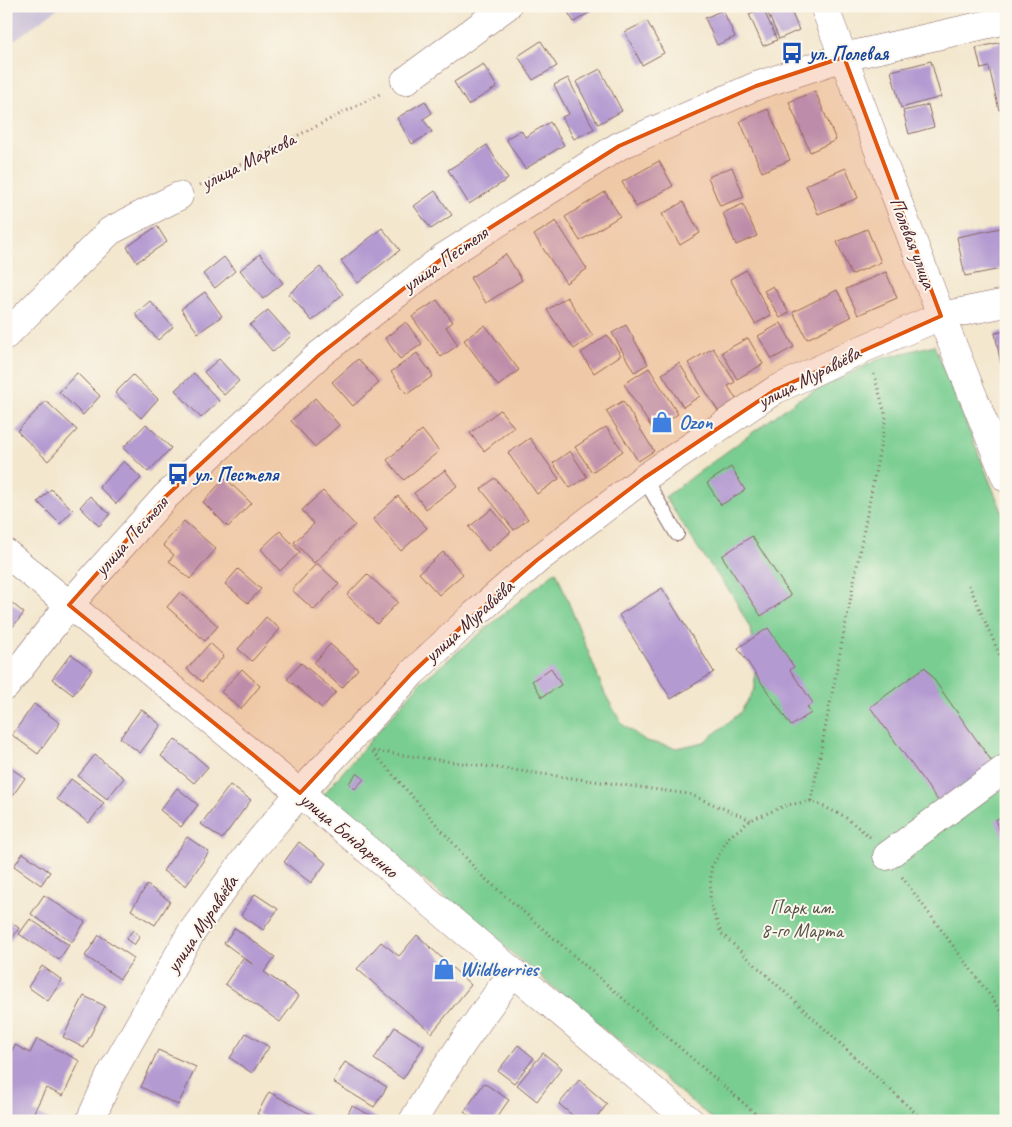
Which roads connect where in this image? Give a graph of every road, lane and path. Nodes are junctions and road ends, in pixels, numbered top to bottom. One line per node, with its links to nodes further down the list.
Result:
1 (507, 6): 5 (street)
2 (824, 6): 4 (street, Полевая улица)
3 (1006, 20): 4 (street, улица Пестеля)
4 (844, 57): 8 (street, Полевая улица); 16 (street, улица Пестеля)
5 (405, 81): 6 (path, улица Маркова)
6 (178, 196): 9 (street, улица Маркова)
7 (1006, 303): 8 (street, улица Муравьёва)
8 (941, 316): 10 (street, улица Муравьёва); 12 (street, Полевая улица)
9 (6, 335)
10 (867, 347): 11 (street, улица Муравьёва); 23 (path)
11 (644, 478): 13 (lane); 19 (street, улица Муравьёва)
12 (1006, 478)
13 (677, 534)
14 (6, 553): 16 (street, улица Бондаренко)
15 (969, 584): 17 (path)
16 (69, 605): 18 (street, улица Пестеля); 22 (street, улица Бондаренко)
17 (1006, 669)
18 (6, 686)
19 (343, 747): 20 (path); 22 (street, улица Муравьёва)
20 (373, 752): 24 (path); 31 (path)
21 (1006, 768): 25 (street)
22 (300, 793): 26 (street, улица Бондаренко); 28 (street, улица Муравьёва)
23 (811, 801): 24 (path); 25 (path)
24 (751, 820): 32 (path)
25 (887, 856): 27 (path)
26 (512, 973): 29 (street); 30 (street, улица Бондаренко)
27 (1006, 1017)
28 (90, 1121)
29 (413, 1121)
30 (690, 1121)
31 (764, 1121)
32 (924, 1121)

